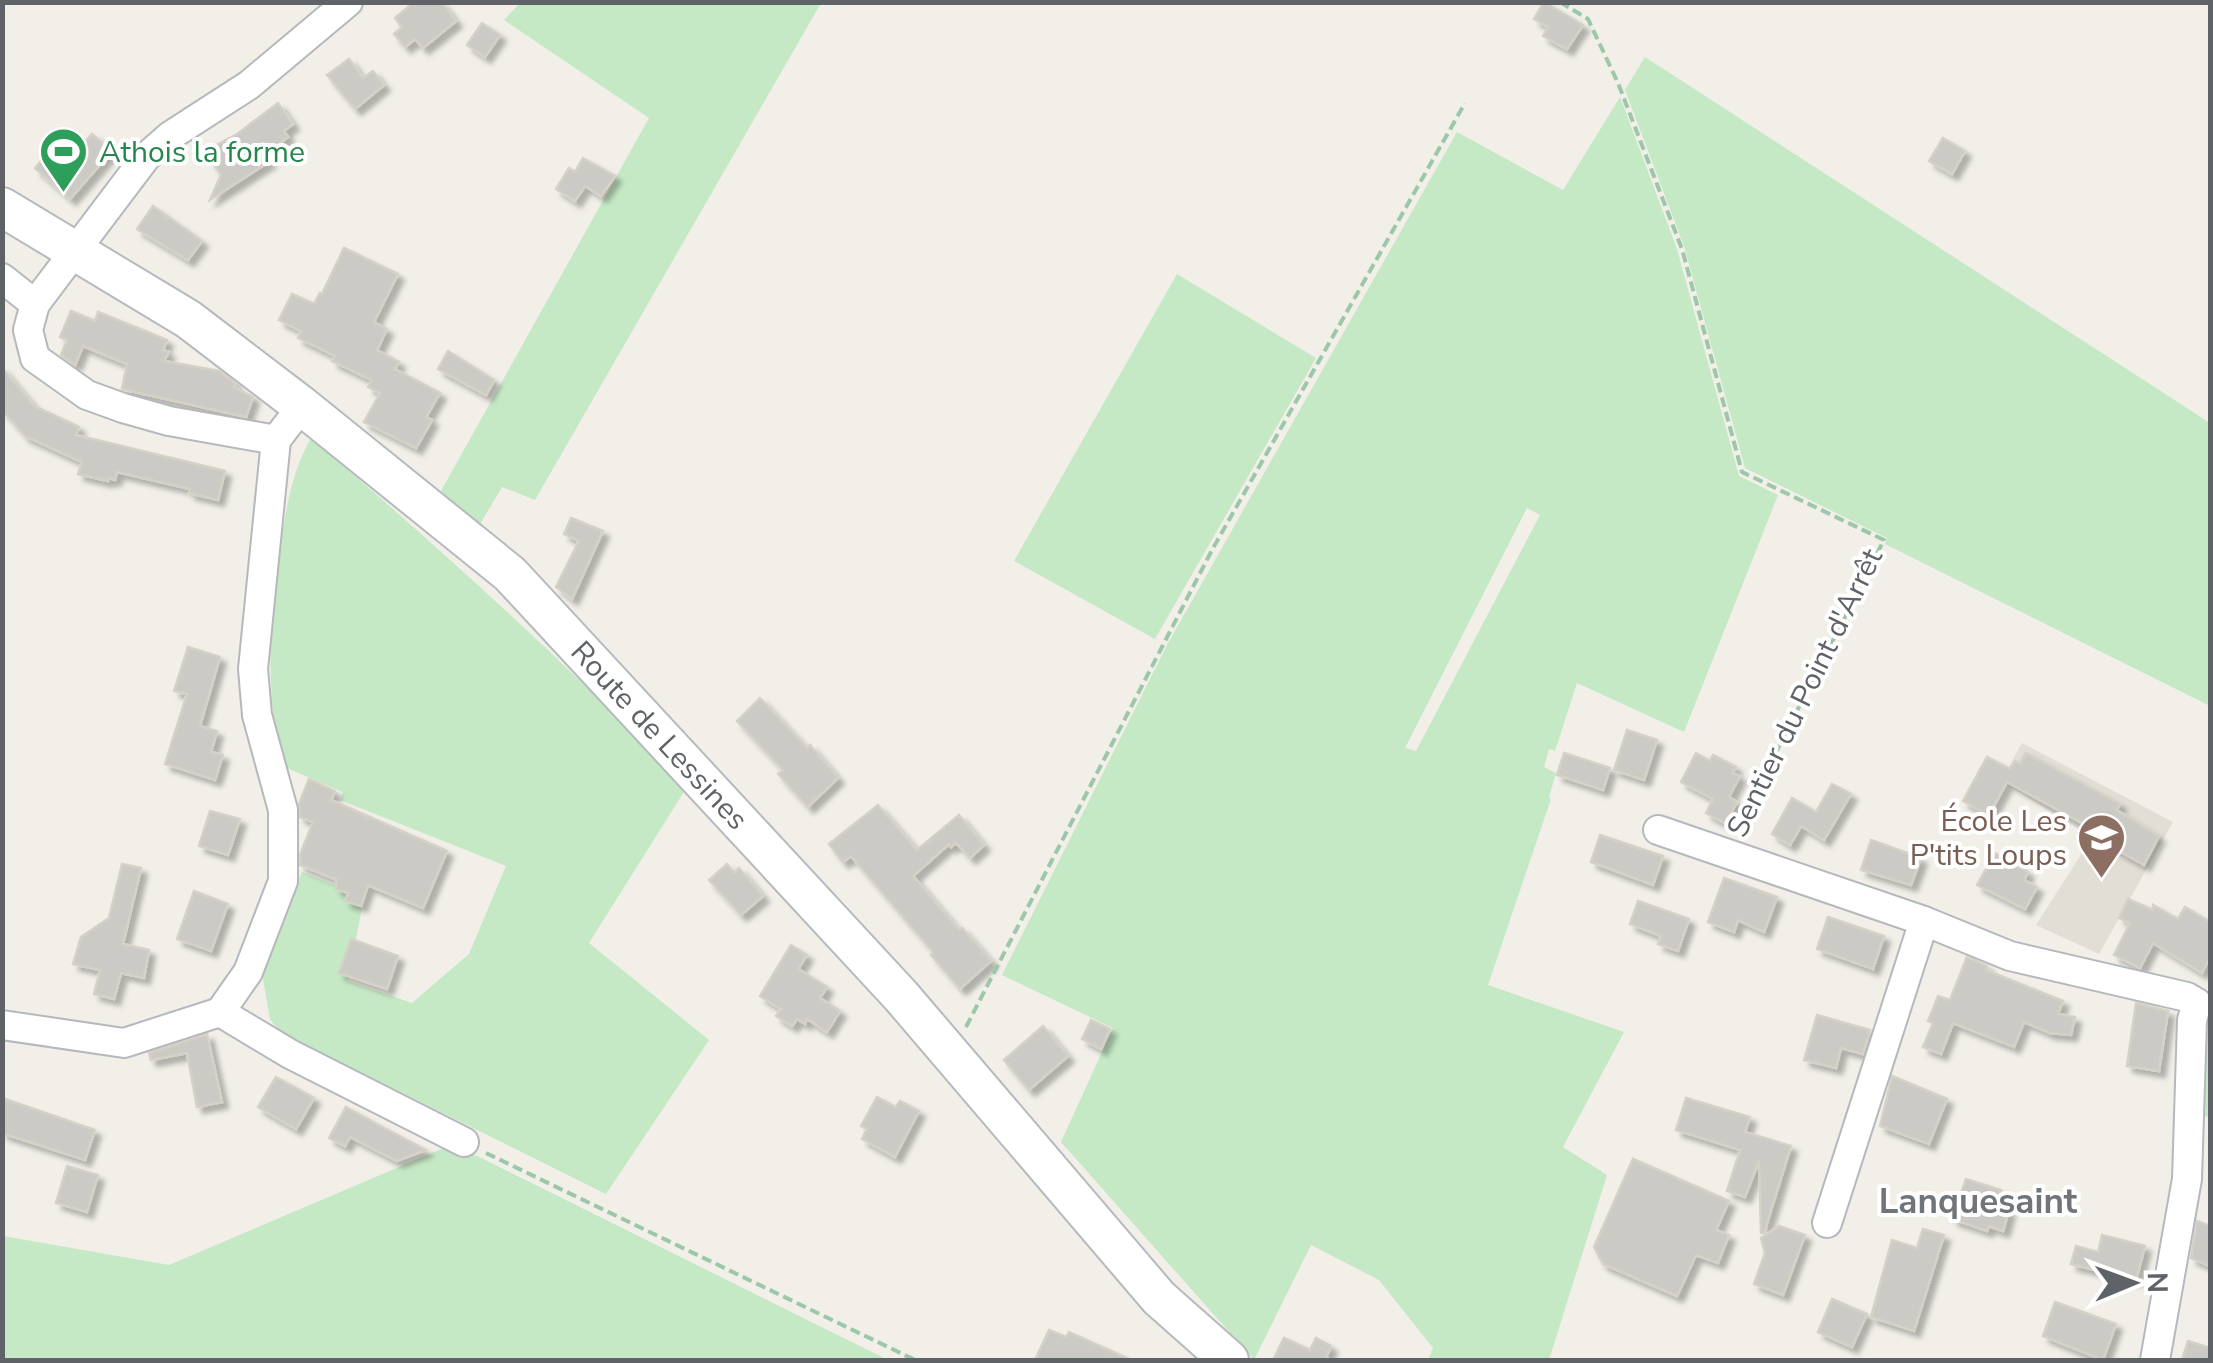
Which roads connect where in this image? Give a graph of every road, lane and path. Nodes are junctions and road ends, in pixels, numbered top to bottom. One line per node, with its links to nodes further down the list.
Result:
1 (348, 2): 5 (street)
2 (1560, 2): 11 (path, Sentier du Point d'Arrêt)
3 (1466, 103): 16 (path)
4 (2, 206): 5 (main road, Route de Lessines)
5 (75, 248): 7 (street); 8 (main road, Route de Lessines)
6 (2, 278): 7 (street)
7 (35, 304): 9 (street)
8 (302, 406): 9 (street); 16 (main road, Route de Lessines)
9 (276, 440): 14 (street)
10 (1658, 830): 11 (street, Sentier du Point d'Arrêt)
11 (1725, 852): 12 (street, Sentier du Point d'Arrêt)
12 (1924, 921): 13 (street, Sentier du Point d'Arrêt); 18 (street)
13 (2204, 997): 21 (street)
14 (220, 1012): 15 (street); 17 (street)
15 (2, 1026)
16 (952, 1054): 20 (main road, Route de Lessines)
17 (464, 1142): 19 (path)
18 (1828, 1224)
19 (914, 1360)
20 (1230, 1360)
21 (2155, 1360)

